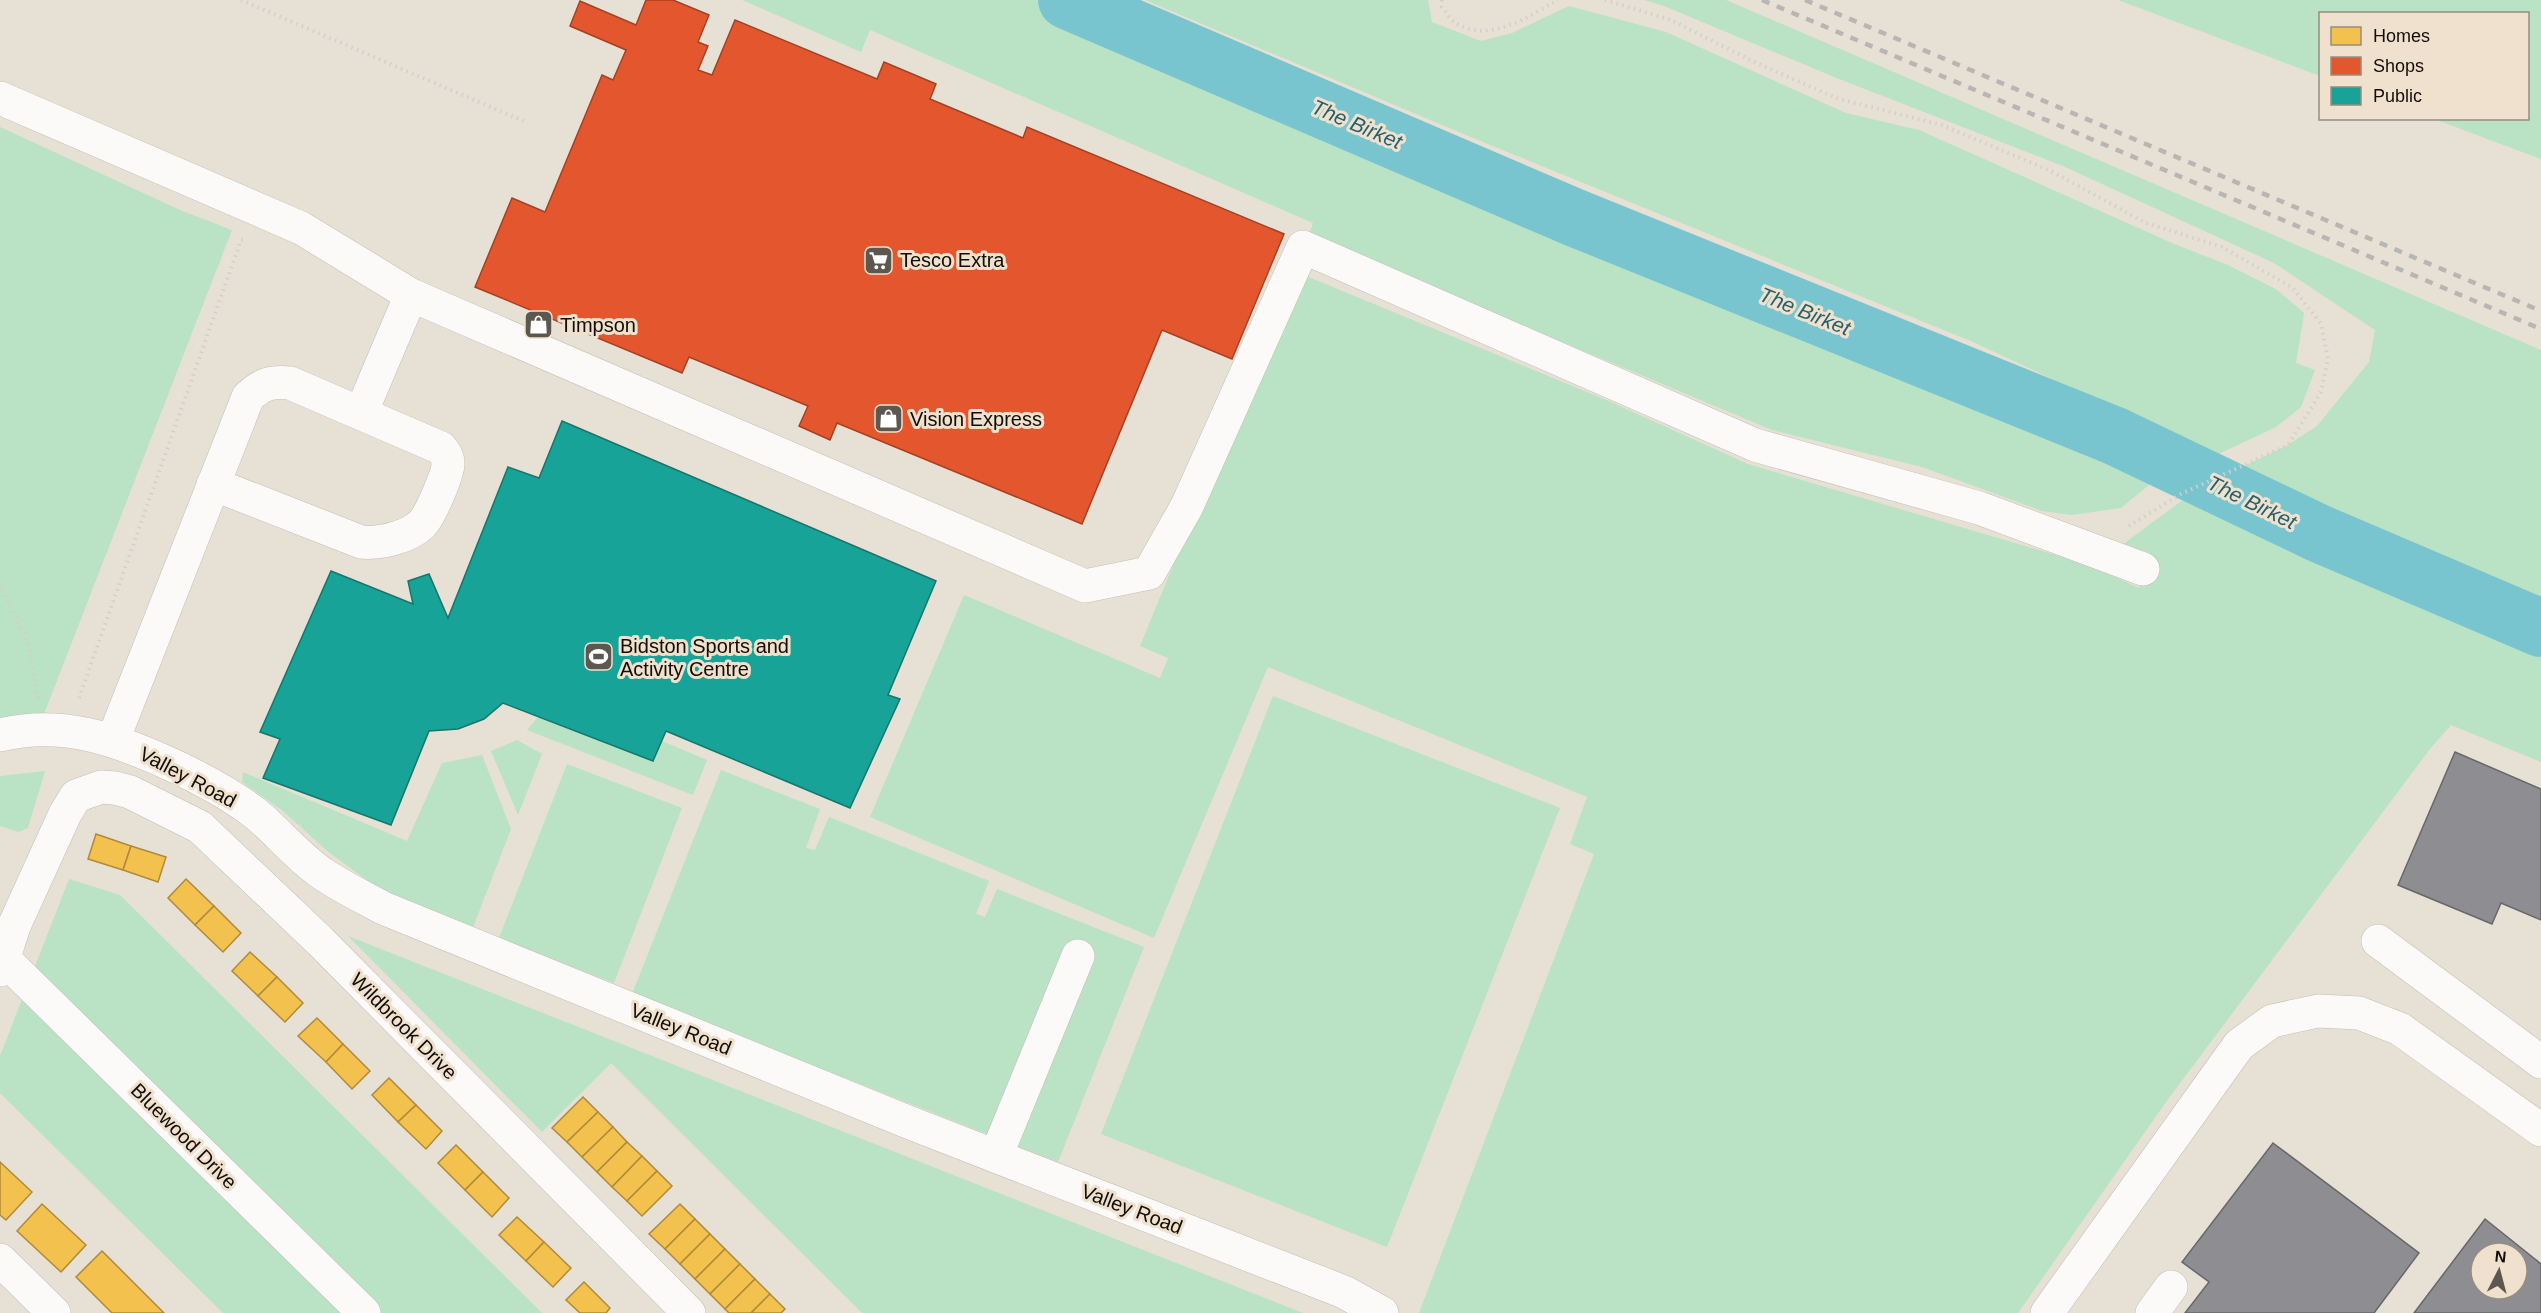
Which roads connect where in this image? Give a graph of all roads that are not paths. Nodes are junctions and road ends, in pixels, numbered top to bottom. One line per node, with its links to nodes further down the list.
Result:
1 (0, 98): 2 (street)
2 (411, 295): 3 (street); 5 (street)
3 (361, 413): 4 (street); 4 (street)
4 (213, 484): 7 (street)
5 (2143, 569)
6 (0, 735): 7 (street, Valley Road)
7 (113, 740): 13 (street, Valley Road)
8 (2378, 941): 11 (street)
9 (1078, 956): 13 (street)
10 (2, 964): 17 (street, Bluewood Drive); 18 (street, Wildbrook Drive)
11 (2541, 1062)
12 (2541, 1130): 20 (street)
13 (996, 1156): 19 (street, Valley Road)
14 (0, 1260): 16 (street)
15 (2171, 1287): 21 (street)
16 (54, 1313)
17 (364, 1313)
18 (689, 1313)
19 (1382, 1313)
20 (2047, 1313)
21 (2152, 1313)

